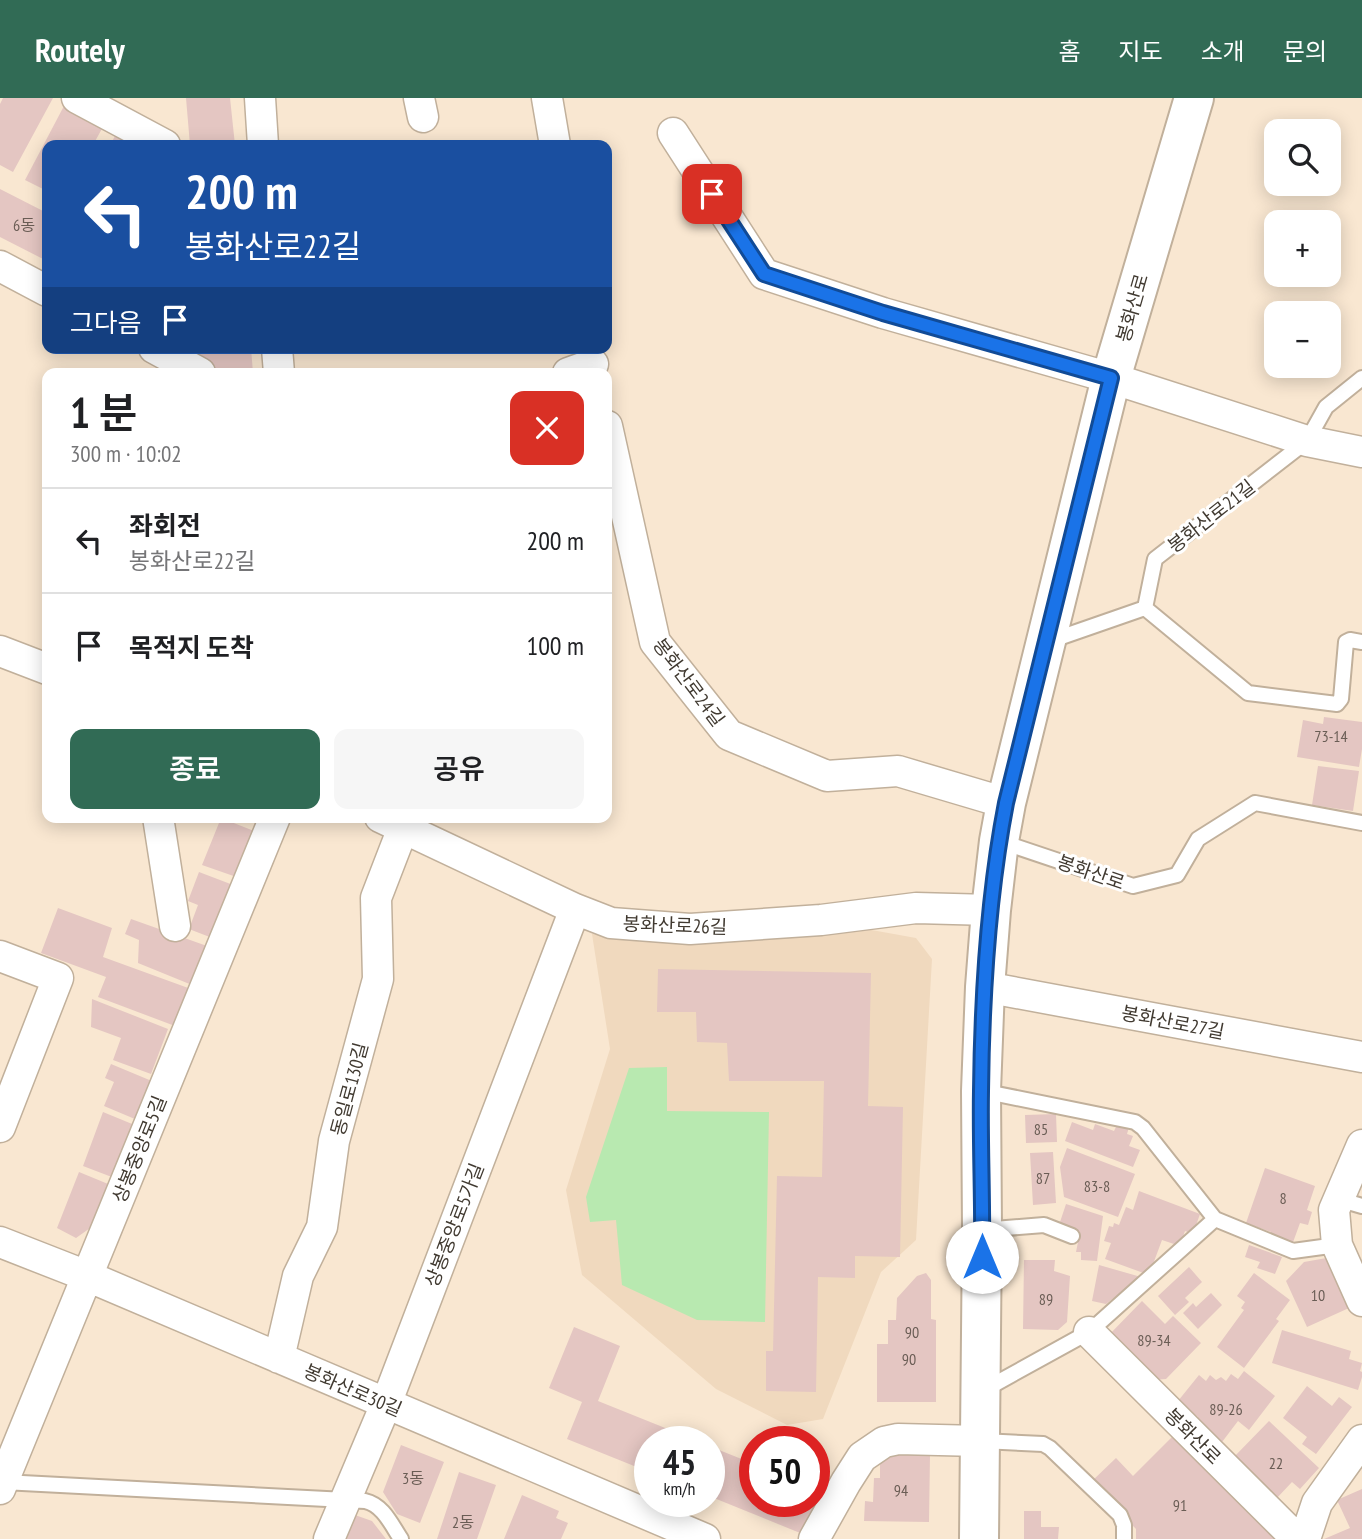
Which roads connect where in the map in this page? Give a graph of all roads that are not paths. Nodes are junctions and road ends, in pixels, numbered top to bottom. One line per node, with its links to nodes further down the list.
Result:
1 (77, 98): 6 (street)
2 (260, 98): 7 (street)
3 (547, 98): 8 (street)
4 (1194, 98): 11 (main road, 봉화산로)
5 (673, 133): 11 (street)
6 (155, 140)
7 (263, 140)
8 (554, 140)
9 (0, 266): 10 (street)
10 (42, 288)
11 (1111, 378): 13 (street); 17 (main road, 봉화산로)
12 (1362, 378): 13 (lane, 봉화산로21길)
13 (1307, 441): 15 (street); 16 (lane, 봉화산로21길)
14 (612, 448): 21 (street, 봉화산로24길)
15 (1362, 452)
16 (1145, 608): 17 (lane); 18 (lane)
17 (1046, 642): 21 (main road, 봉화산로)
18 (1362, 642)
19 (0, 651): 20 (street)
20 (42, 664)
21 (1006, 803): 27 (main road, 봉화산로)
22 (159, 823): 30 (street)
23 (273, 823): 43 (street, 상봉중앙로5길)
24 (395, 823): 46 (street, 동일로130길)
25 (400, 823): 28 (street, 봉화산로26길)
26 (1362, 823): 27 (lane, 봉화산로)
27 (999, 841): 29 (main road, 봉화산로)
28 (575, 909): 29 (street, 봉화산로26길); 48 (street, 상봉중앙로5가길)
29 (991, 909): 32 (main road, 봉화산로)
30 (176, 926)
31 (0, 956): 35 (street)
32 (985, 987): 33 (street, 봉화산로27길); 34 (main road, 봉화산로)
33 (1362, 1057)
34 (981, 1091): 38 (lane); 39 (main road, 봉화산로)
35 (0, 1128)
36 (1362, 1145): 37 (street)
37 (1350, 1203): 42 (street)
38 (1215, 1219): 42 (lane); 45 (lane)
39 (982, 1230): 40 (lane); 47 (main road, 봉화산로)
40 (1072, 1236)
41 (0, 1242): 43 (street, 봉화산로30길)
42 (1337, 1245): 44 (street)
43 (87, 1276): 46 (street, 봉화산로30길); 51 (street, 상봉중앙로5길)
44 (1362, 1301)
45 (1089, 1332): 47 (lane); 59 (street, 봉화산로)
46 (279, 1358): 48 (street, 봉화산로30길)
47 (981, 1392): 50 (main road, 봉화산로)
48 (386, 1404): 52 (street, 상봉중앙로5가길); 55 (street, 봉화산로30길)
49 (1362, 1440): 60 (street)
50 (980, 1441): 56 (street); 57 (main road, 봉화산로); 58 (lane)
51 (1, 1486): 52 (lane, 상봉중앙로5길)
52 (345, 1500): 53 (street, 상봉중앙로5가길); 54 (lane, 상봉중앙로5길)
53 (329, 1539)
54 (401, 1539)
55 (705, 1539)
56 (814, 1539)
57 (979, 1539)
58 (1124, 1539)
59 (1297, 1539)
60 (1305, 1539)

